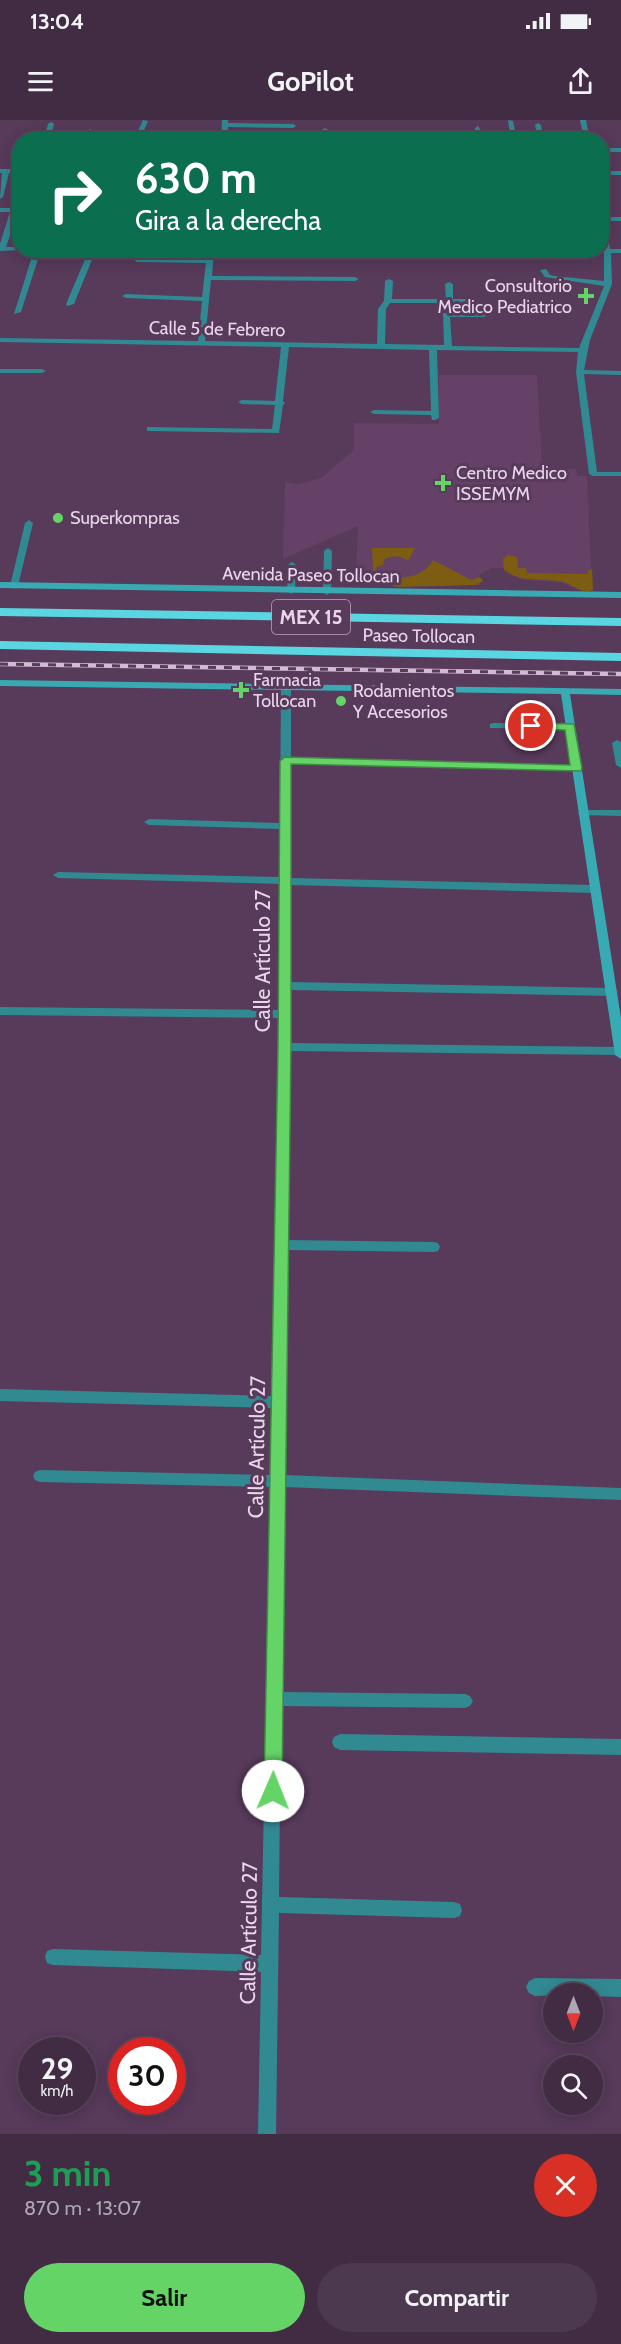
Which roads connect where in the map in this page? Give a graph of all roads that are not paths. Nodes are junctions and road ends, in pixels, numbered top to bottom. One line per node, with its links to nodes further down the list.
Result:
1 (225, 122): 4 (street)
2 (51, 124): 6 (street)
3 (538, 125): 10 (street)
4 (293, 126)
5 (404, 130): 7 (street); 8 (street); 9 (street)
6 (49, 132)
7 (327, 132)
8 (384, 132)
9 (453, 132)
10 (539, 132)
11 (3, 171): 12 (street)
12 (0, 197)
13 (12, 222): 14 (street)
14 (1, 249)
15 (609, 256): 25 (street)
16 (35, 258): 33 (street)
17 (90, 258): 32 (street)
18 (210, 258): 20 (street)
19 (136, 260): 20 (street)
20 (210, 261): 22 (street)
21 (544, 270): 25 (street)
22 (209, 278): 23 (street); 28 (street)
23 (355, 279)
24 (389, 281): 29 (street)
25 (610, 281): 41 (street)
26 (449, 284): 30 (street)
27 (126, 296): 28 (street)
28 (207, 299): 36 (street)
29 (388, 300): 30 (street); 38 (street)
30 (450, 301): 31 (street)
31 (465, 301)
32 (70, 304)
33 (17, 312)
34 (482, 315): 40 (street)
35 (0, 340): 36 (street, Calle 5 de Febrero)
36 (201, 344): 37 (street, Calle 5 de Febrero)
37 (285, 345): 38 (street, Calle 5 de Febrero); 47 (street)
38 (381, 347): 39 (street, Calle 5 de Febrero)
39 (433, 348): 40 (street, Calle 5 de Febrero); 48 (street)
40 (448, 349): 41 (street, Calle 5 de Febrero)
41 (583, 350): 44 (street)
42 (0, 371): 43 (street)
43 (42, 371)
44 (580, 372): 45 (street); 50 (street)
45 (621, 373)
46 (242, 402): 47 (street)
47 (280, 403): 49 (street)
48 (374, 412)
49 (150, 429)
50 (621, 474)
51 (29, 523): 55 (street)
52 (328, 551): 57 (street)
53 (292, 565): 56 (street)
54 (0, 585): 55 (main road, Avenida Paseo Tollocan)
55 (14, 586): 56 (main road, Avenida Paseo Tollocan)
56 (291, 591): 57 (main road, Avenida Paseo Tollocan)
57 (327, 592): 58 (main road, Avenida Paseo Tollocan)
58 (621, 595)
59 (0, 612): 60 (highway, Paseo Tollocan / MEX 15)
60 (621, 622)
61 (0, 645): 62 (highway, Paseo Tollocan / MEX 15)
62 (531, 656): 63 (highway, Paseo Tollocan / MEX 15); 64 (highway)
63 (621, 657)
64 (621, 666)
65 (0, 683): 66 (main road)
66 (286, 687): 67 (main road); 72 (street, Calle Artículo 27)
67 (565, 691): 68 (main road); 70 (main road)
68 (621, 692)
69 (493, 726): 70 (street)
70 (570, 726): 74 (main road)
71 (617, 743): 73 (street)
72 (285, 761): 74 (street); 79 (street, Calle Artículo 27)
73 (621, 765)
74 (577, 768): 76 (main road)
75 (621, 813): 76 (street)
76 (584, 816): 77 (street); 82 (main road)
77 (621, 819)
78 (149, 822): 79 (street)
79 (285, 826): 81 (street, Calle Artículo 27)
80 (58, 874): 81 (street)
81 (284, 881): 82 (street); 83 (street, Calle Artículo 27)
82 (594, 889): 84 (main road)
83 (284, 986): 84 (street); 86 (street, Calle Artículo 27)
84 (612, 992): 88 (main road)
85 (0, 1011): 86 (street)
86 (284, 1014): 87 (street, Calle Artículo 27)
87 (284, 1047): 88 (street); 89 (street, Calle Artículo 27)
88 (621, 1053)
89 (282, 1245): 90 (street); 92 (street, Calle Artículo 27)
90 (434, 1247)
91 (0, 1395): 92 (street)
92 (279, 1402): 94 (street, Calle Artículo 27)
93 (40, 1476): 94 (street)
94 (278, 1481): 95 (street); 96 (street, Calle Artículo 27)
95 (621, 1494)
96 (274, 1699): 97 (street); 100 (street, Calle Artículo 27)
97 (465, 1701)
98 (340, 1742): 99 (street)
99 (621, 1748)
100 (271, 1905): 101 (street); 103 (street, Calle Artículo 27)
101 (454, 1910)
102 (53, 1957): 103 (street)
103 (270, 1964): 106 (street, Calle Artículo 27)
104 (535, 1987): 105 (street)
105 (621, 1988)
106 (267, 2134)

